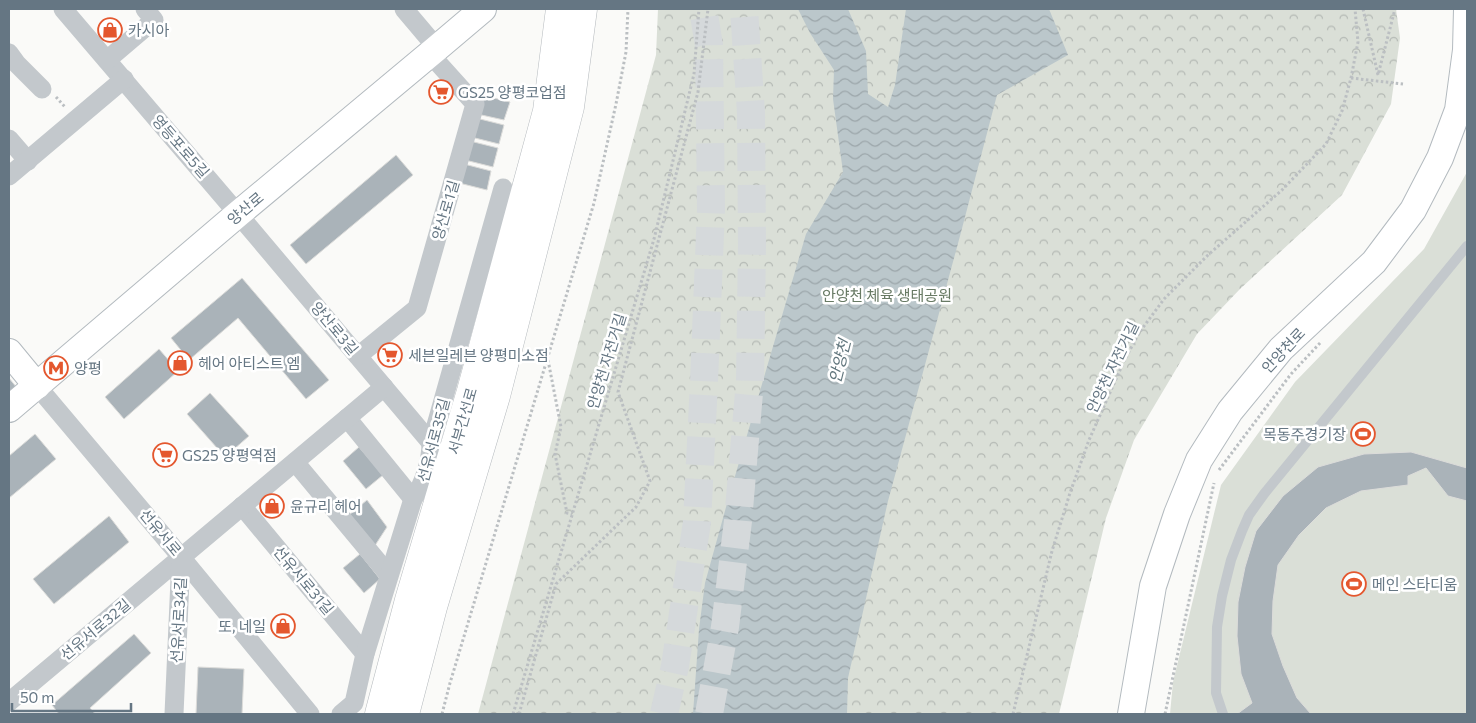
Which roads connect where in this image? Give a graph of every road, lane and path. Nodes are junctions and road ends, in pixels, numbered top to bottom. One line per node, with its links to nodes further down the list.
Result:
1 (64, 9): 16 (street, 영등포로5길)
2 (404, 9): 14 (street)
3 (483, 9): 14 (main road, 양산로)
4 (560, 9): 50 (main road, 서부간선로)
5 (583, 9): 51 (main road, 서부간선로)
6 (628, 9): 31 (path)
7 (699, 9): 40 (path, 안양천 자전거길)
8 (708, 9): 54 (path)
9 (1355, 9): 17 (path, 안양천 자전거길)
10 (1363, 9): 11 (path)
11 (1395, 9)
12 (1467, 9): 56 (main road, 안양천로)
13 (150, 14): 16 (street)
14 (434, 51): 26 (main road, 양산로); 30 (street, 양산로1길)
15 (9, 53): 20 (street)
16 (107, 60): 18 (street, 영등포로5길)
17 (1351, 78): 19 (path); 55 (path, 안양천 자전거길)
18 (124, 79): 21 (street); 26 (street, 영등포로5길)
19 (1403, 84)
20 (42, 89): 21 (path)
21 (76, 120): 23 (street)
22 (9, 139): 23 (street)
23 (28, 161): 24 (street)
24 (9, 176)
25 (503, 188): 36 (street, 선유서로35길)
26 (238, 214): 30 (street, 양산로3길); 32 (main road, 양산로)
27 (1467, 246): 58 (lane)
28 (1324, 340): 57 (path)
29 (9, 352): 32 (main road, 선유서로)
30 (358, 356): 33 (street, 양산로3길)
31 (547, 360): 40 (path); 52 (path)
32 (37, 386): 34 (main road, 양산로); 41 (street, 선유서로)
33 (384, 387): 35 (street); 36 (street, 양산로3길)
34 (9, 409)
35 (347, 418): 37 (street); 38 (street)
36 (431, 443): 38 (street, 선유서로35길)
37 (295, 462): 39 (street); 42 (street)
38 (413, 499): 42 (street, 선유서로35길)
39 (242, 506): 41 (street); 43 (street, 선유서로31길)
40 (572, 514): 53 (path, 안양천 자전거길)
41 (181, 557): 44 (street, 선유서로32길); 47 (street, 선유서로34길); 48 (street, 선유서로)
42 (390, 575): 43 (street, 선유서로35길)
43 (366, 654): 49 (street, 선유서로35길)
44 (9, 702)
45 (9, 706): 46 (street)
46 (16, 714)
47 (174, 714)
48 (310, 714)
49 (341, 714)
50 (379, 714)
51 (405, 714)
52 (442, 714)
53 (512, 714)
54 (519, 714)
55 (1013, 714)
56 (1131, 714)
57 (1165, 714)
58 (1223, 714)

